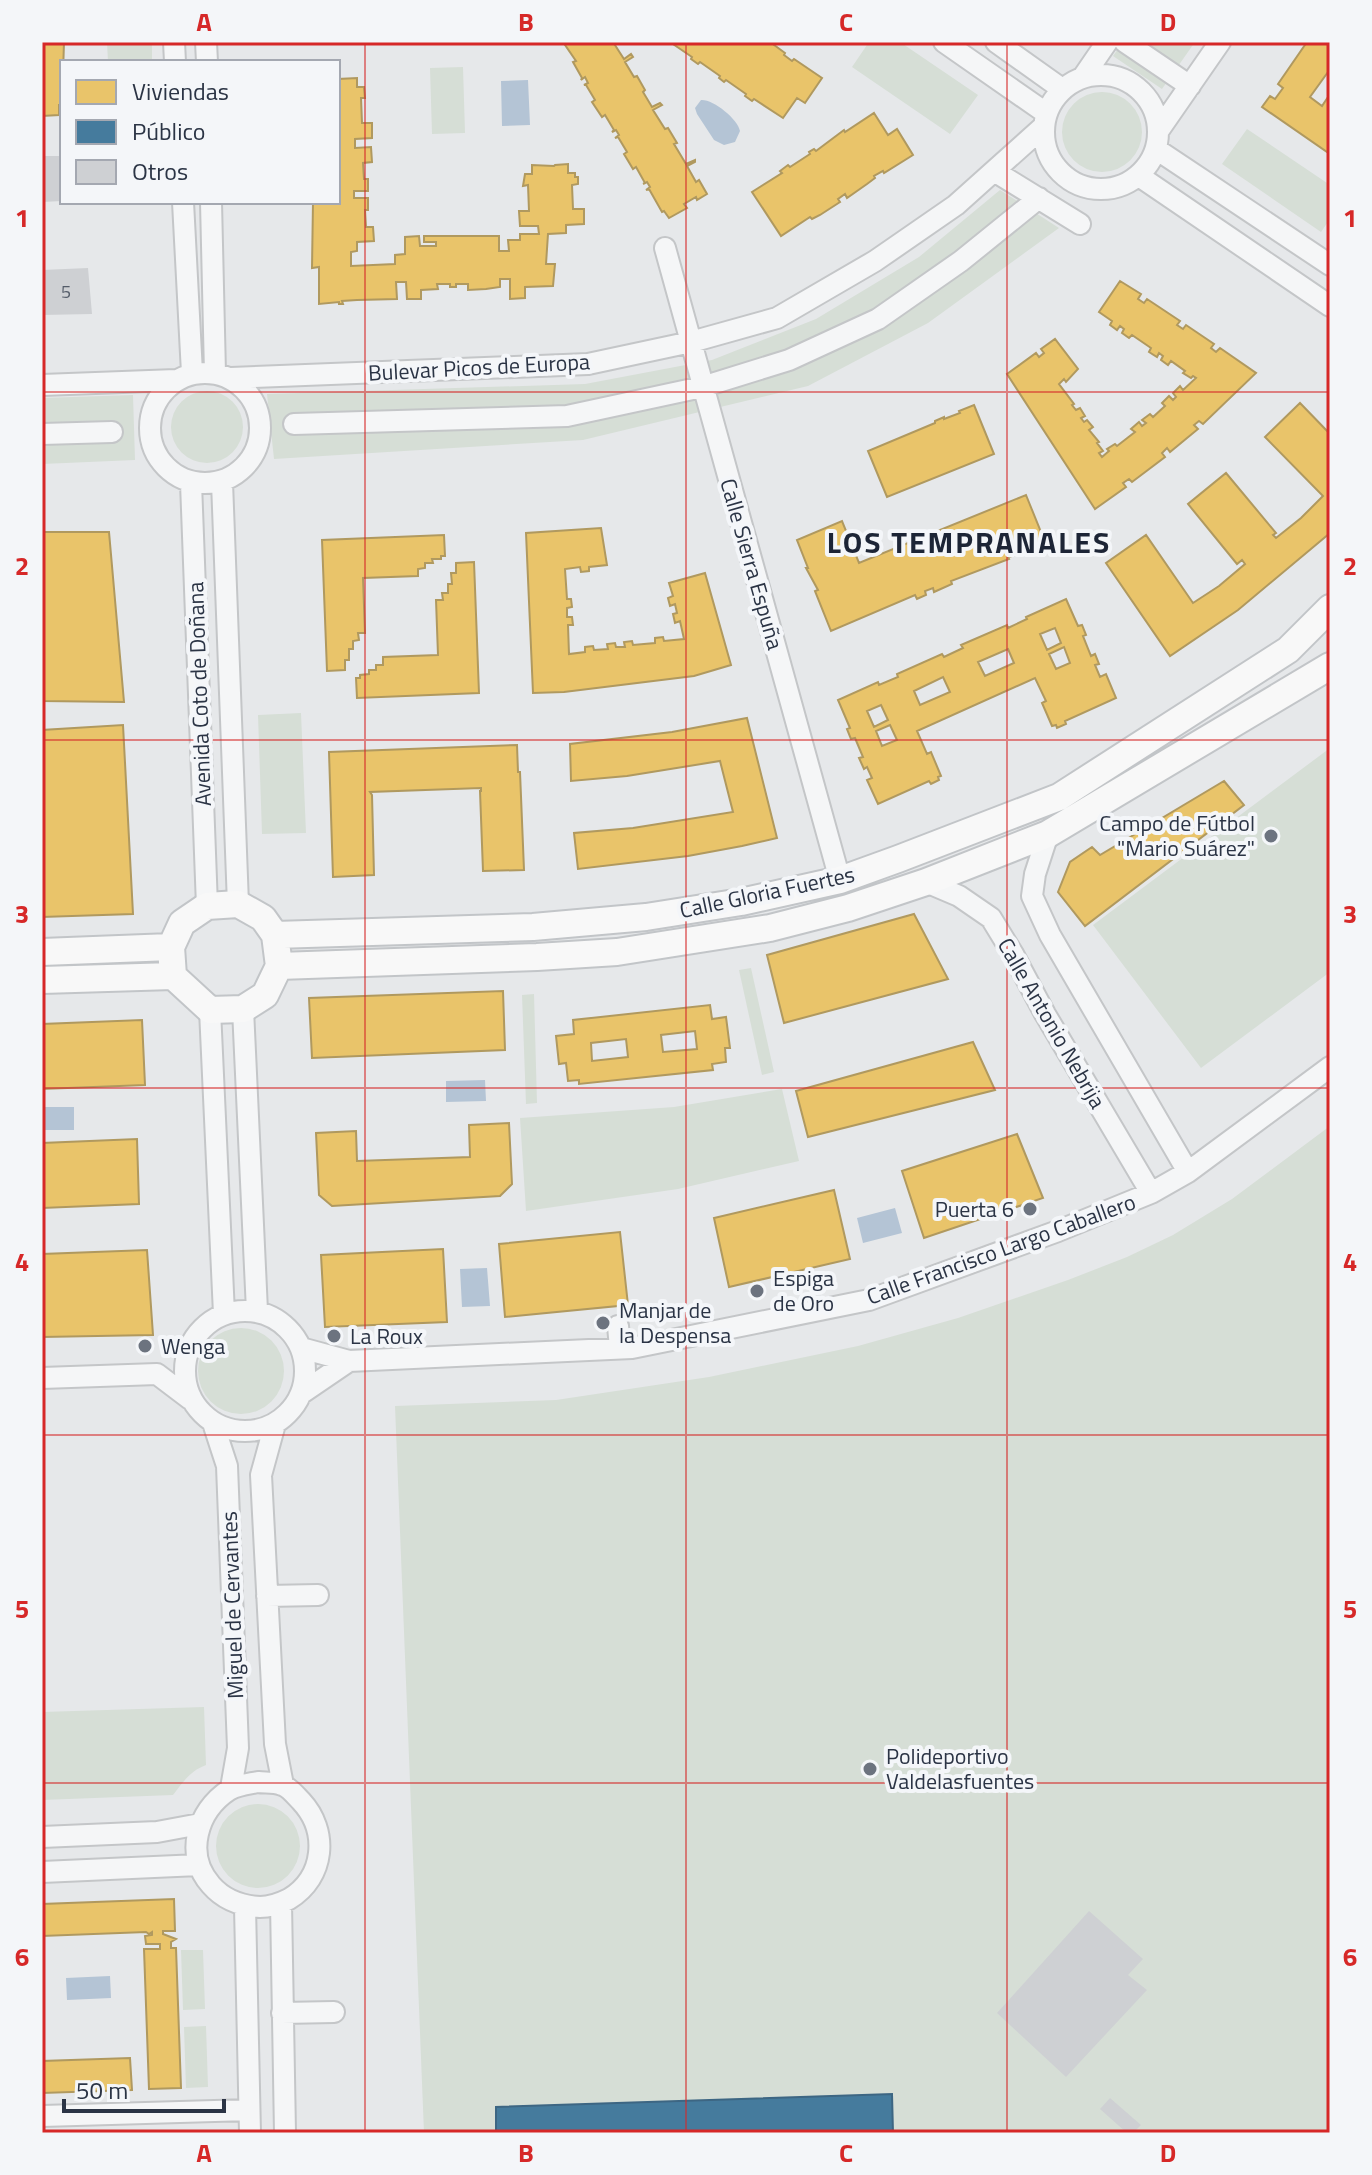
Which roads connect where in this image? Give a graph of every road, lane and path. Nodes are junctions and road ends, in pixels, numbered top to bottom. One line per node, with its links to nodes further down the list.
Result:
1 (944, 42): 9 (street)
2 (996, 42): 8 (street)
3 (1107, 42): 6 (street)
4 (1125, 42): 7 (street)
5 (1220, 42): 7 (street)
6 (1083, 77): 8 (street); 10 (street)
7 (1190, 86): 10 (street)
8 (1062, 89): 9 (street)
9 (1045, 120): 11 (street, Bulevar Picos de Europa); 12 (street)
10 (1158, 140): 12 (street); 18 (street)
11 (994, 171): 13 (street); 20 (street, Bulevar Picos de Europa)
12 (1139, 176): 19 (street)
13 (1039, 198): 16 (street); 24 (street)
14 (183, 204): 22 (street)
15 (211, 204): 21 (street)
16 (1080, 224)
17 (665, 248): 20 (street, Calle Sierra Espuña)
18 (1330, 265)
19 (1330, 306)
20 (691, 342): 21 (street, Bulevar Picos de Europa); 24 (street, Calle Sierra Espuña)
21 (223, 375): 22 (street); 28 (street)
22 (184, 377): 23 (street); 29 (street)
23 (42, 385)
24 (702, 387): 25 (street); 33 (street, Calle Sierra Espuña)
25 (294, 424)
26 (112, 432): 27 (street)
27 (42, 434)
28 (222, 482): 29 (street); 35 (street, Avenida Coto de Doñana)
29 (191, 483): 36 (street, Avenida Coto de Doñana)
30 (1330, 608): 33 (main road, Calle Gloria Fuertes)
31 (1330, 666): 32 (main road, Calle Gloria Fuertes)
32 (1048, 834): 34 (main road, Calle Gloria Fuertes); 46 (street, Calle Antonio Nebrija)
33 (840, 880): 37 (main road, Calle Gloria Fuertes)
34 (926, 882): 40 (main road, Calle Gloria Fuertes); 47 (street, Calle Antonio Nebrija)
35 (238, 904): 36 (main road); 37 (main road)
36 (207, 906): 38 (main road)
37 (275, 935): 40 (main road)
38 (171, 947): 39 (main road); 41 (main road)
39 (42, 952)
40 (279, 966): 43 (main road)
41 (173, 976): 42 (main road); 44 (main road)
42 (42, 980)
43 (243, 1009): 44 (main road); 48 (street)
44 (210, 1010): 49 (street)
45 (1330, 1067): 46 (street, Calle Francisco Largo Caballero)
46 (1188, 1172): 47 (street, Calle Francisco Largo Caballero)
47 (1151, 1193): 53 (street, Calle Francisco Largo Caballero)
48 (257, 1311): 49 (street); 52 (street)
49 (224, 1314): 51 (street)
50 (618, 1326): 53 (street)
51 (190, 1344): 55 (street); 58 (street)
52 (301, 1348): 54 (street, Calle Francisco Largo Caballero); 57 (street)
53 (620, 1348): 54 (street, Calle Francisco Largo Caballero)
54 (349, 1361): 57 (street)
55 (157, 1374): 56 (street); 58 (street)
56 (42, 1378)
57 (302, 1393): 60 (street)
58 (190, 1399): 59 (street)
59 (213, 1423): 60 (street); 64 (street, Miguel de Cervantes)
60 (275, 1424): 62 (street, Miguel de Cervantes)
61 (318, 1595): 62 (street)
62 (267, 1596): 63 (street, Miguel de Cervantes)
63 (283, 1785): 64 (street); 69 (street)
64 (231, 1788): 65 (street)
65 (200, 1824): 66 (street); 67 (street)
66 (42, 1837)
67 (199, 1865): 68 (street); 70 (street)
68 (42, 1872)
69 (281, 1903): 70 (street); 72 (street)
70 (245, 1907): 73 (street)
71 (334, 2012): 72 (street)
72 (282, 2013): 76 (street)
73 (249, 2110): 74 (street); 75 (street)
74 (42, 2116)
75 (250, 2133)
76 (285, 2133)

